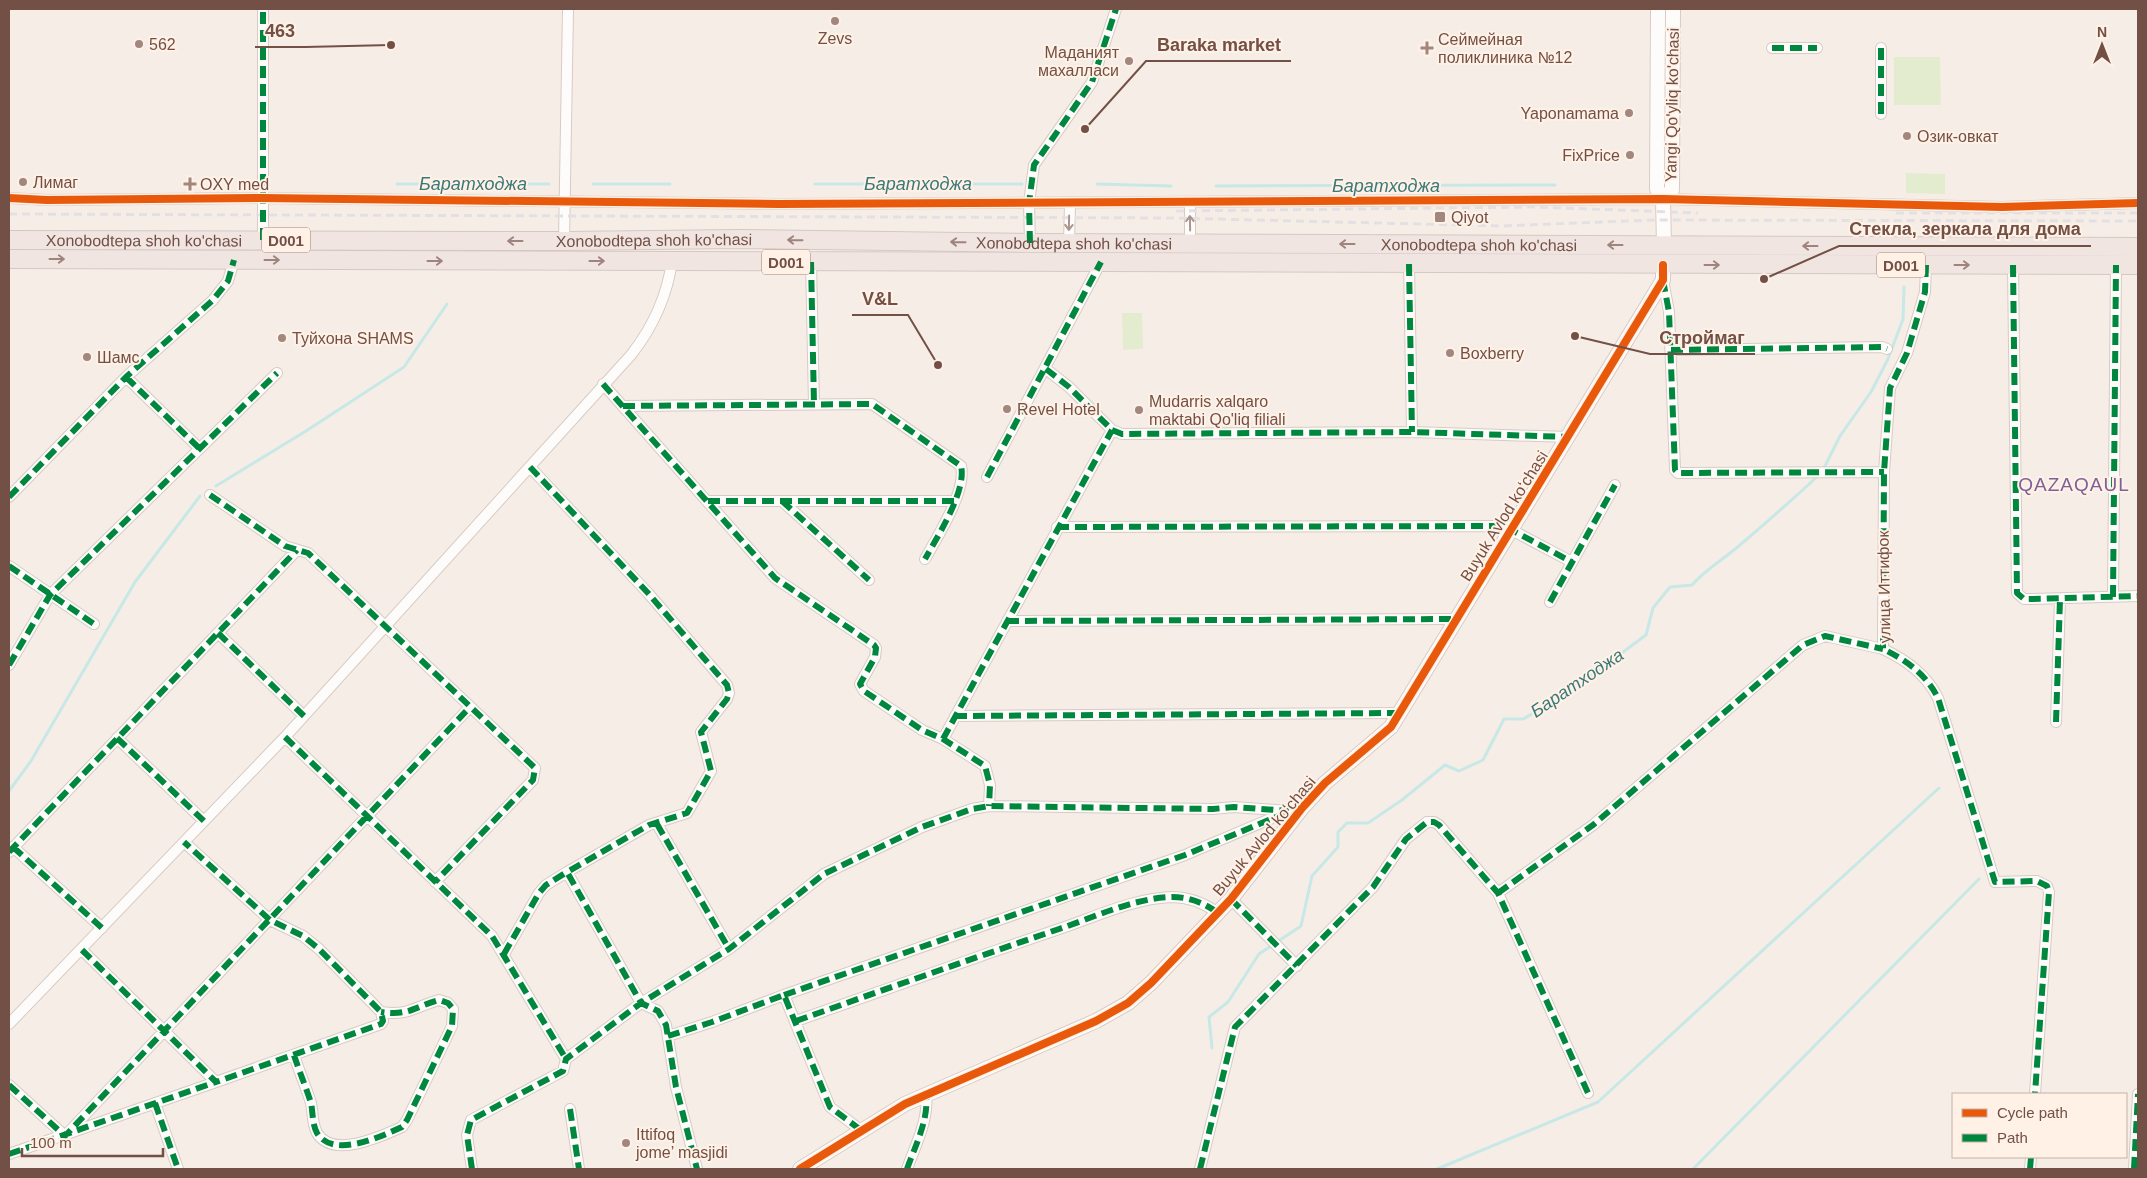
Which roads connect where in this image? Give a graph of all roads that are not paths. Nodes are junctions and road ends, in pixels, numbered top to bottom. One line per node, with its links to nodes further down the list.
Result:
1 (263, 9): 11 (street)
2 (568, 9): 13 (street)
3 (1116, 9): 16 (street)
4 (1658, 9): 12 (street, Yangi Qo'yliq ko'chasi)
5 (1673, 9): 12 (street, Yangi Qo'yliq ko'chasi)
6 (1772, 48): 7 (street)
7 (1817, 48)
8 (1881, 48): 9 (street)
9 (1881, 114)
10 (9, 198): 11 (street)
11 (262, 198): 13 (street); 19 (street)
12 (1663, 199): 14 (street); 15 (street); 26 (street, Yangi Qo'yliq ko'chasi)
13 (564, 202): 16 (street); 21 (street)
14 (1190, 203): 17 (street); 24 (street, one-way to 14)
15 (2138, 203)
16 (1030, 204): 17 (street); 23 (street)
17 (1070, 204): 22 (street, one-way to 22)
18 (9, 240): 19 (highway, Xonobodtepa shoh ko'chasi / D001)
19 (262, 240): 20 (highway, Xonobodtepa shoh ko'chasi / D001)
20 (342, 240): 21 (highway, Xonobodtepa shoh ko'chasi / D001, one-way to 20); 30 (highway)
21 (564, 241): 23 (highway, Xonobodtepa shoh ko'chasi / D001, one-way to 21)
22 (1069, 242): 23 (highway, Xonobodtepa shoh ko'chasi / D001); 24 (highway, Xonobodtepa shoh ko'chasi / D001)
23 (1030, 243)
24 (1190, 244): 25 (highway, Xonobodtepa shoh ko'chasi / D001)
25 (1280, 244): 26 (highway, Xonobodtepa shoh ko'chasi / D001, one-way to 25); 34 (highway)
26 (1664, 245): 27 (highway, Xonobodtepa shoh ko'chasi / D001, one-way to 26); 40 (highway)
27 (2138, 247)
28 (9, 259): 29 (highway, Xonobodtepa shoh ko'chasi / D001, one-way to 29)
29 (234, 260): 30 (highway, Xonobodtepa shoh ko'chasi / D001, one-way to 30); 45 (street)
30 (343, 260): 31 (highway, Xonobodtepa shoh ko'chasi / D001, one-way to 31)
31 (672, 261): 32 (highway, Xonobodtepa shoh ko'chasi / D001); 46 (street)
32 (811, 262): 33 (highway, Xonobodtepa shoh ko'chasi / D001); 47 (street)
33 (1102, 262): 34 (highway, Xonobodtepa shoh ko'chasi / D001); 43 (street)
34 (1280, 264): 35 (highway, Xonobodtepa shoh ko'chasi / D001)
35 (1408, 264): 40 (highway, Xonobodtepa shoh ko'chasi / D001); 50 (street)
36 (2116, 264): 37 (highway, Xonobodtepa shoh ko'chasi / D001); 39 (highway, Xonobodtepa shoh ko'chasi / D001); 71 (street)
37 (2138, 264)
38 (1926, 265): 39 (highway, Xonobodtepa shoh ko'chasi / D001, one-way to 39); 40 (highway, Xonobodtepa shoh ko'chasi / D001, one-way to 38); 54 (street, улица Иттифок)
39 (2014, 265): 72 (street)
40 (1663, 273): 42 (street); 51 (street, Buyuk Avlod koʻchasi)
41 (1887, 349): 42 (street)
42 (1671, 350): 54 (street)
43 (1046, 369): 49 (street); 55 (street)
44 (278, 373): 52 (street)
45 (126, 377): 52 (street); 58 (street)
46 (603, 384): 48 (street); 53 (street)
47 (814, 404): 48 (street); 61 (street)
48 (623, 406): 59 (street)
49 (1112, 430): 50 (street); 62 (street)
50 (1412, 432): 51 (street)
51 (1569, 437): 63 (street, Buyuk Avlod koʻchasi)
52 (199, 448): 69 (street)
53 (530, 467): 77 (street); 93 (street)
54 (1884, 472): 79 (street, улица Иттифок)
55 (987, 478)
56 (1615, 485): 66 (street)
57 (210, 495): 64 (street)
58 (9, 497)
59 (708, 501): 60 (street); 88 (street)
60 (782, 501): 61 (street); 68 (street)
61 (955, 501): 65 (street)
62 (1057, 527): 63 (street); 75 (street)
63 (1513, 529): 66 (street); 74 (street, Buyuk Avlod koʻchasi)
64 (297, 550): 77 (street); 78 (street)
65 (925, 559)
66 (1572, 562): 73 (street)
67 (9, 566): 69 (street)
68 (870, 580)
69 (50, 595): 76 (street); 80 (street)
70 (2138, 596): 71 (street)
71 (2113, 597): 72 (street)
72 (2060, 598): 85 (street)
73 (1550, 602)
74 (1455, 619): 75 (street); 82 (street, Buyuk Avlod koʻchasi)
75 (1006, 621): 84 (street)
76 (94, 624)
77 (386, 626): 81 (street); 83 (street)
78 (218, 633): 83 (street); 87 (street)
79 (1883, 649): 98 (street); 119 (street, улица Иттифок)
80 (9, 665)
81 (470, 707): 91 (street); 97 (street)
82 (1399, 713): 84 (street); 90 (street, Buyuk Avlod koʻchasi)
83 (304, 716): 86 (street)
84 (955, 716): 88 (street)
85 (2056, 722)
86 (284, 737): 91 (street); 92 (street)
87 (118, 738): 92 (street); 95 (street)
88 (943, 739): 89 (street)
89 (989, 806): 90 (street); 103 (street)
90 (1296, 810): 99 (street, Buyuk Avlod koʻchasi); 107 (street)
91 (368, 817): 97 (street); 101 (street)
92 (204, 821): 94 (street)
93 (658, 824): 96 (street); 103 (street)
94 (184, 842): 101 (street); 102 (street)
95 (11, 850): 102 (street)
96 (567, 872): 105 (street); 108 (street)
97 (435, 882): 105 (street)
98 (1498, 893): 106 (street); 118 (street)
99 (1231, 899): 100 (street, Buyuk Avlod koʻchasi); 106 (street)
100 (1218, 913): 110 (street); 120 (street, Buyuk Avlod koʻchasi)
101 (270, 920): 109 (street); 112 (street)
102 (102, 928): 104 (street)
103 (729, 949): 108 (street)
104 (82, 950): 111 (street); 112 (street)
105 (504, 954): 115 (street)
106 (1297, 966): 133 (street)
107 (784, 995): 110 (street); 113 (street)
108 (641, 1003): 113 (street); 115 (street)
109 (381, 1012): 114 (street); 114 (street)
110 (796, 1021): 124 (street)
111 (9, 1024)
112 (164, 1031): 116 (street); 125 (street)
113 (668, 1036): 130 (street)
114 (294, 1055): 116 (street)
115 (566, 1059): 128 (street)
116 (216, 1082): 122 (street)
117 (9, 1085): 125 (street)
118 (1588, 1093)
119 (2035, 1093)
120 (926, 1094): 124 (street, Buyuk Avlod koʻchasi); 132 (street)
121 (2138, 1094): 134 (street)
122 (155, 1104): 125 (street); 127 (street)
123 (570, 1109): 129 (street)
124 (862, 1131): 131 (street, Buyuk Avlod koʻchasi)
125 (65, 1136): 126 (street)
126 (9, 1154)
127 (178, 1169)
128 (472, 1169)
129 (579, 1169)
130 (697, 1169)
131 (800, 1169)
132 (907, 1169)
133 (1200, 1169)
134 (2134, 1169)

